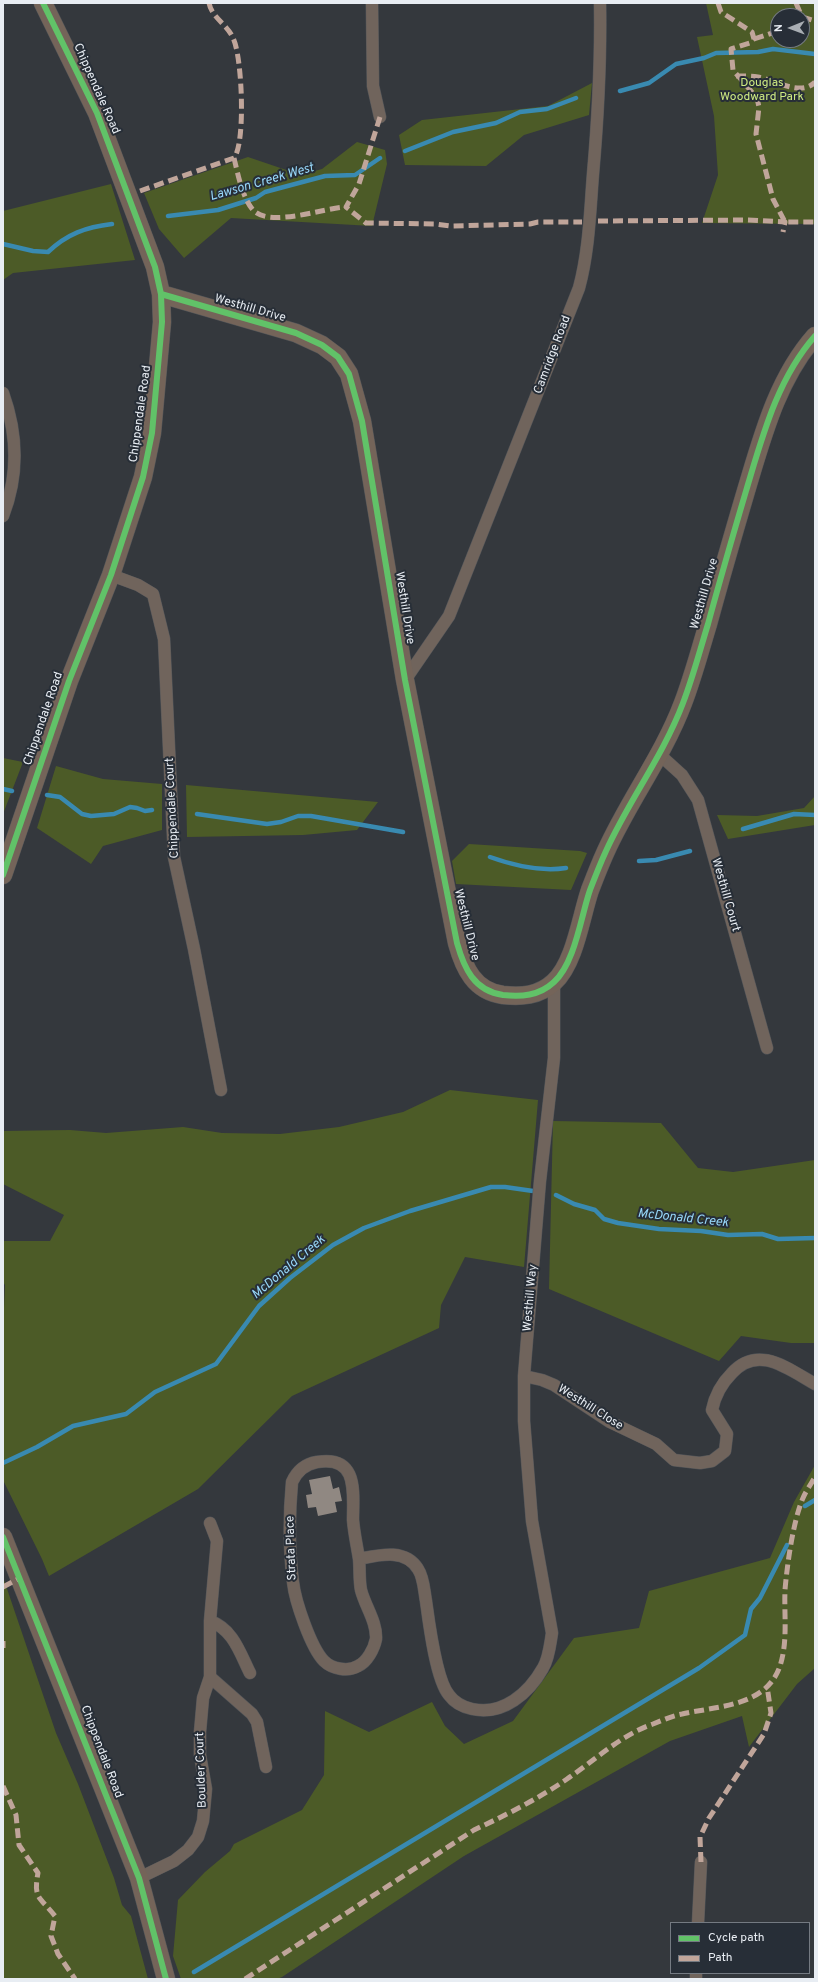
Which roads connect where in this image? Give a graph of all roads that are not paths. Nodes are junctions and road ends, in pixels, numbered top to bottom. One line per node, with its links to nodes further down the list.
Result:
1 (43, 3): 5 (street, Chippendale Road)
2 (372, 3): 4 (street)
3 (600, 3): 10 (street, Camridge Road)
4 (380, 117)
5 (161, 294): 9 (street, Chippendale Road); 10 (street, Westhill Drive)
6 (815, 336): 11 (street, Westhill Drive)
7 (3, 393): 8 (street)
8 (3, 516)
9 (111, 575): 12 (street, Chippendale Road); 15 (street, Chippendale Court)
10 (405, 680): 13 (street, Westhill Drive)
11 (660, 755): 13 (street, Westhill Drive); 14 (street, Westhill Court)
12 (3, 875)
13 (554, 982): 16 (street, Westhill Way)
14 (767, 1048)
15 (221, 1090)
16 (524, 1376): 17 (street, Westhill Close); 20 (street, Westhill Way)
17 (815, 1384)
18 (210, 1523): 21 (street, Boulder Court)
19 (3, 1538): 26 (street, Chippendale Road)
20 (359, 1559): 20 (street, Strata Place)
21 (210, 1620): 22 (street); 23 (street, Boulder Court)
22 (250, 1673)
23 (210, 1677): 24 (street); 26 (street, Boulder Court)
24 (266, 1767)
25 (701, 1862): 27 (street)
26 (138, 1878): 28 (street, Chippendale Road)
27 (698, 1922)
28 (166, 1979)

